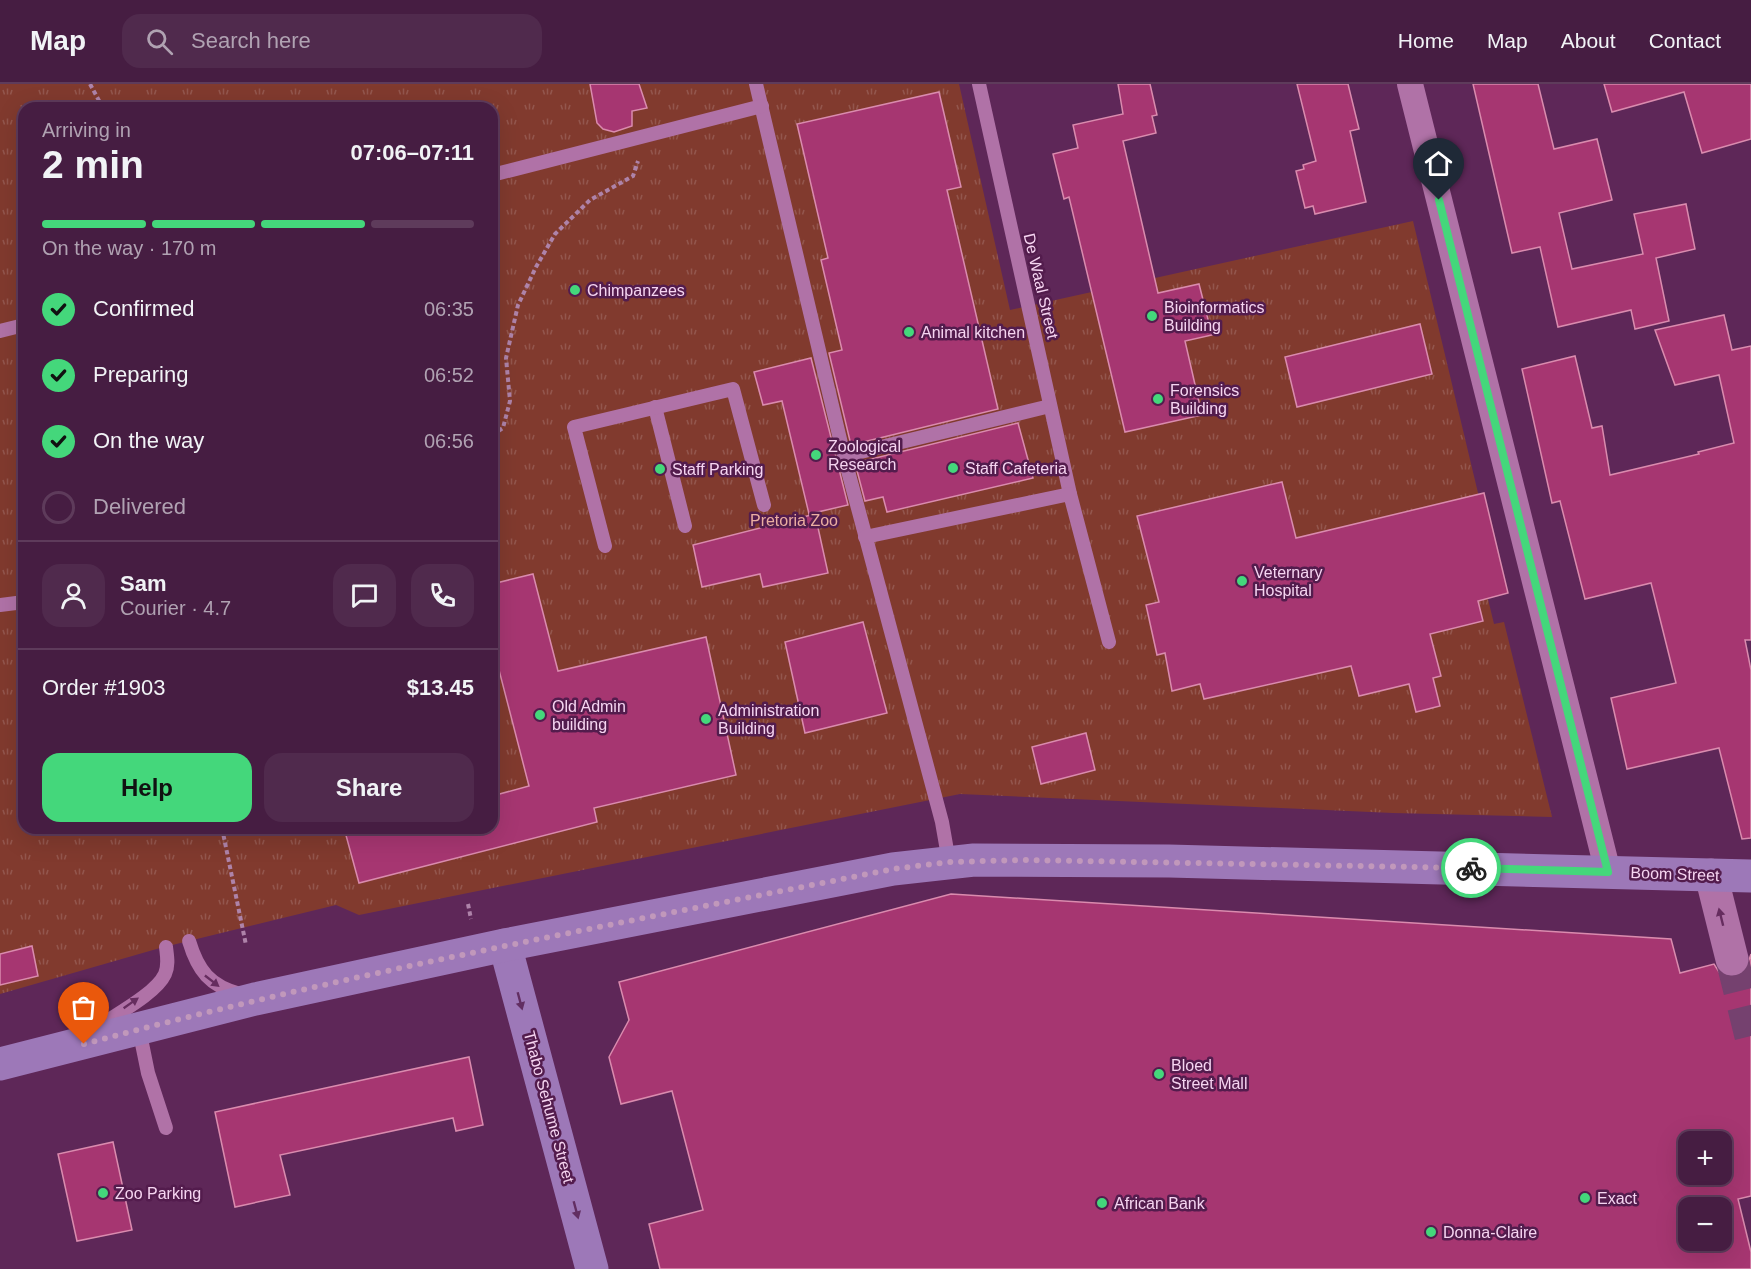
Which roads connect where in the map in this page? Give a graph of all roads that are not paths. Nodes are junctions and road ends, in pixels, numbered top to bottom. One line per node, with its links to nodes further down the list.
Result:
1 (756, 84): 4 (lane)
2 (979, 84): 8 (lane, De Waal Street)
3 (1410, 84): 20 (street)
4 (762, 106): 5 (lane); 10 (lane)
5 (498, 173)
6 (18, 326): 7 (lane)
7 (0, 331)
8 (1050, 406): 10 (lane); 11 (lane, De Waal Street)
9 (655, 407): 12 (lane); 13 (lane); 15 (lane)
10 (844, 456): 14 (lane)
11 (1070, 495): 14 (lane); 18 (lane, De Waal Street)
12 (764, 505)
13 (685, 526)
14 (865, 537): 19 (lane)
15 (605, 546)
16 (18, 603): 17 (lane)
17 (0, 606)
18 (1109, 642)
19 (949, 862): 20 (main road, Boom Street); 24 (main road, Boom Street)
20 (1608, 872): 21 (main road, Boom Street)
21 (1711, 875): 22 (main road, Boom Street); 26 (street, one-way to 21)
22 (1751, 876)
23 (189, 942): 27 (lane, one-way to 27)
24 (505, 945): 27 (main road, Boom Street); 32 (main road, Thabo Sehume Street, one-way to 32)
25 (166, 947): 29 (lane, one-way to 25)
26 (1732, 959)
27 (255, 999): 28 (main road, Boom Street)
28 (139, 1029): 29 (main road, Boom Street); 31 (lane)
29 (66, 1049): 30 (main road, Boom Street)
30 (0, 1064)
31 (166, 1128)
32 (592, 1269)

